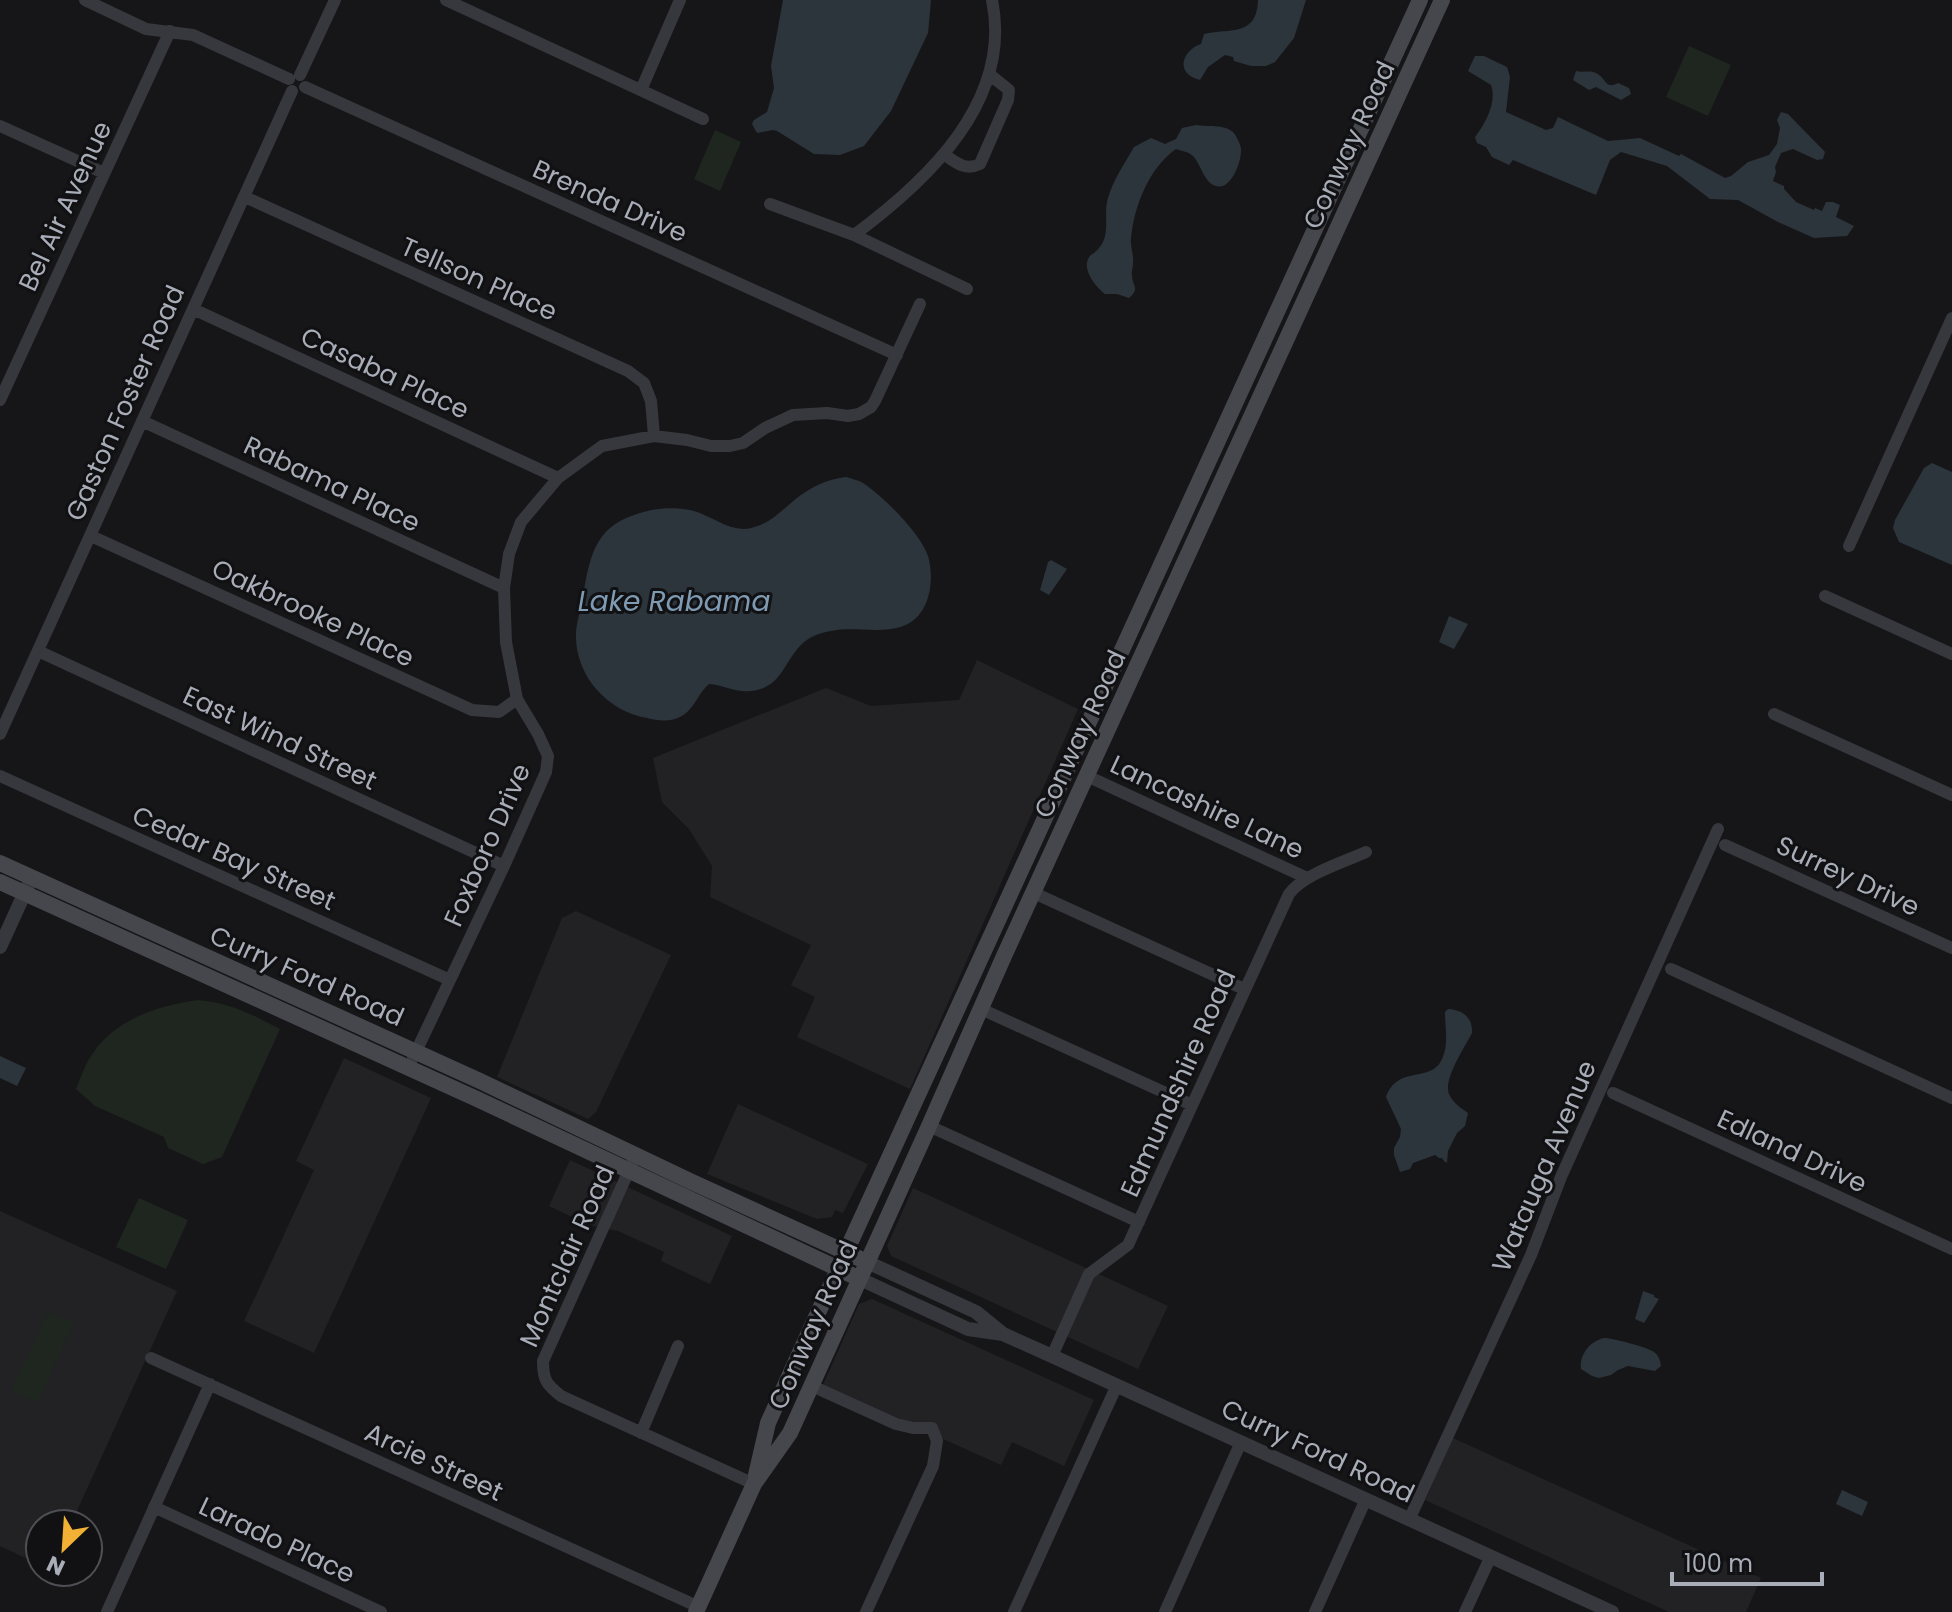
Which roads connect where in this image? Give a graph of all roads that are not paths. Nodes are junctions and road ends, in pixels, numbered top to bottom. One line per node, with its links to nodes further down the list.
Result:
1 (85, 0): 8 (street, Brenda Drive)
2 (335, 0): 10 (street, Gaston Foster Road)
3 (446, 0): 11 (street)
4 (680, 0): 11 (street)
5 (992, 0): 9 (street)
6 (1420, 0): 13 (main road, Conway Road)
7 (1442, 0): 17 (main road, Conway Road)
8 (170, 31): 10 (street, Brenda Drive); 16 (street, Bel Air Avenue)
9 (989, 74): 15 (street); 15 (street)
10 (296, 83): 18 (street, Gaston Foster Road); 25 (street, Brenda Drive)
11 (641, 90): 12 (street)
12 (703, 119)
13 (1365, 120): 17 (main road); 30 (main road, Conway Road)
14 (0, 126): 16 (street)
15 (945, 155): 20 (street)
16 (104, 173): 26 (street, Bel Air Avenue)
17 (1357, 185): 31 (main road, Conway Road)
18 (245, 197): 23 (street, Gaston Foster Road); 28 (street, Tellson Place)
19 (770, 204): 20 (street)
20 (854, 235): 21 (street)
21 (967, 289)
22 (920, 304): 25 (street, Foxboro Drive)
23 (193, 309): 27 (street, Gaston Foster Road); 29 (street, Casaba Place)
24 (1952, 318): 33 (street)
25 (897, 355): 28 (street, Foxboro Drive)
26 (0, 400)
27 (142, 421): 32 (street, Gaston Foster Road); 34 (street, Rabama Place)
28 (654, 436): 29 (street, Foxboro Drive)
29 (558, 478): 34 (street, Foxboro Drive)
30 (1190, 501): 31 (street); 36 (main road, Conway Road)
31 (1210, 507): 40 (main road, Conway Road)
32 (91, 536): 37 (street, Gaston Foster Road); 39 (street, Oakbrooke Place)
33 (1849, 546)
34 (504, 588): 39 (street, Foxboro Drive)
35 (1825, 596): 38 (street)
36 (1128, 637): 40 (main road); 47 (main road, Conway Road)
37 (38, 651): 42 (street, Gaston Foster Road); 51 (street, East Wind Street)
38 (1952, 654)
39 (517, 699): 51 (street, Foxboro Drive)
40 (1119, 705): 44 (main road, Conway Road)
41 (1774, 714): 45 (street)
42 (0, 734)
43 (0, 776): 61 (street, Cedar Bay Street)
44 (1087, 776): 52 (street, Lancashire Lane); 56 (main road, Conway Road)
45 (1952, 795)
46 (1718, 829): 93 (street, Watauga Avenue)
47 (1034, 845): 55 (main road, Conway Road); 56 (main road)
48 (1725, 845): 58 (street, Surrey Drive)
49 (1366, 852): 52 (street, Edmundshire Road)
50 (0, 863): 54 (main road, Curry Ford Road)
51 (504, 866): 61 (street, Foxboro Drive)
52 (1307, 878): 62 (street, Edmundshire Road)
53 (0, 882): 54 (main road, Curry Ford Road)
54 (28, 885): 57 (street); 64 (main road, Curry Ford Road); 65 (main road, Curry Ford Road)
55 (1015, 886): 59 (main road); 77 (main road, Conway Road)
56 (1034, 893): 59 (main road, Conway Road); 62 (street)
57 (0, 947)
58 (1952, 948)
59 (1004, 956): 63 (main road, Conway Road)
60 (1671, 969): 68 (street)
61 (450, 980): 64 (street, Foxboro Drive)
62 (1244, 989): 69 (street, Edmundshire Road)
63 (981, 1009): 69 (street); 70 (main road, Conway Road)
64 (416, 1052): 65 (street, Foxboro Drive); 66 (main road, Curry Ford Road)
65 (408, 1068): 66 (main road, Curry Ford Road)
66 (434, 1070): 71 (main road, Curry Ford Road); 72 (main road, Curry Ford Road)
67 (1613, 1093): 76 (street, Edland Drive)
68 (1952, 1098)
69 (1192, 1105): 75 (street, Edmundshire Road)
70 (929, 1126): 75 (street); 78 (main road, Conway Road)
71 (594, 1135): 72 (street); 73 (main road, Curry Ford Road)
72 (586, 1151): 74 (main road, Curry Ford Road)
73 (636, 1155): 74 (street, Montclair Road); 77 (main road, Curry Ford Road)
74 (629, 1171): 79 (main road, Curry Ford Road); 88 (street, Montclair Road)
75 (1139, 1222): 83 (street, Edmundshire Road)
76 (1952, 1249)
77 (846, 1252): 78 (main road, Curry Ford Road); 79 (main road, Conway Road)
78 (867, 1262): 80 (main road, Conway Road); 81 (street, Curry Ford Road)
79 (838, 1269): 80 (main road, Curry Ford Road); 90 (main road, Conway Road)
80 (860, 1279): 81 (street, Curry Ford Road); 87 (main road, Conway Road)
81 (1003, 1334): 83 (street, Curry Ford Road)
82 (678, 1346): 88 (street)
83 (1052, 1356): 86 (street, Curry Ford Road)
84 (151, 1358): 85 (street, Arcie Street)
85 (210, 1384): 92 (street); 95 (street, Arcie Street)
86 (1117, 1385): 89 (street, Curry Ford Road); 99 (street)
87 (812, 1386): 90 (main road, Conway Road); 98 (street)
88 (641, 1433): 90 (street, Montclair Road)
89 (1241, 1442): 91 (street, Curry Ford Road); 100 (street)
90 (754, 1484): 95 (main road, Conway Road)
91 (1366, 1499): 93 (street, Curry Ford Road); 101 (street)
92 (154, 1507): 96 (street); 97 (street, Larado Place)
93 (1409, 1520): 94 (street, Curry Ford Road)
94 (1491, 1556): 102 (street); 103 (street, Curry Ford Road)
95 (697, 1610)
96 (107, 1612)
97 (381, 1612)
98 (866, 1612)
99 (1014, 1612)
100 (1165, 1612)
101 (1315, 1612)
102 (1465, 1612)
103 (1612, 1612)

